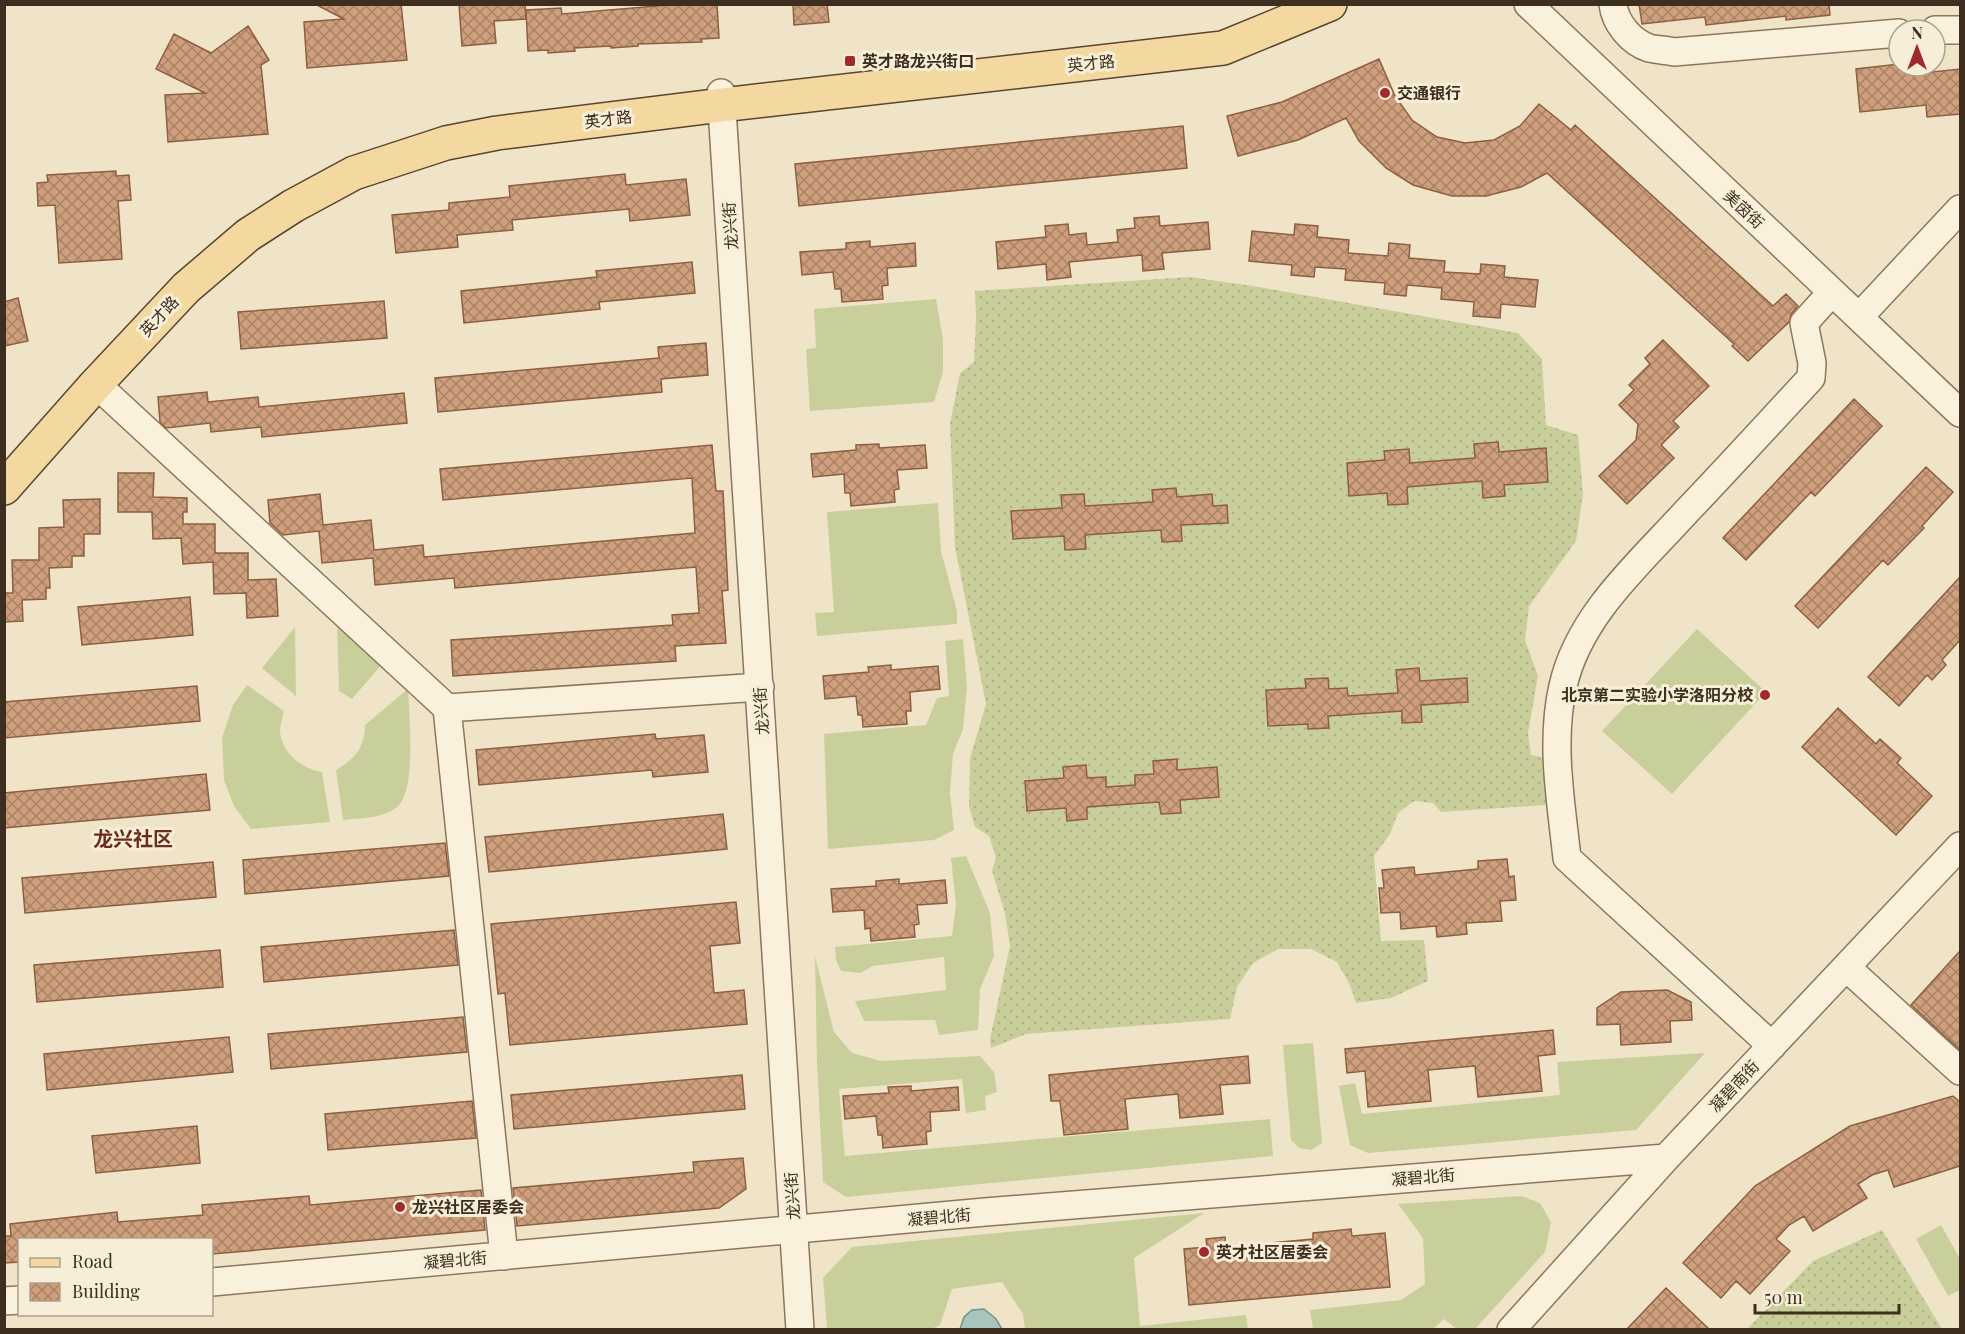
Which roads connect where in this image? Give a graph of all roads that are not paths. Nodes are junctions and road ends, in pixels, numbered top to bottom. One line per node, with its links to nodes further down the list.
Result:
1 (1299, 4): 6 (main road, 英才路)
2 (1330, 4): 6 (main road, 英才路)
3 (1528, 4): 8 (street, 美茵街)
4 (1613, 4): 5 (street)
5 (1887, 34)
6 (722, 99): 10 (main road, 英才路); 12 (main road, 英才路); 14 (street, 龙兴街)
7 (1960, 209): 9 (street)
8 (1832, 292): 9 (street, 美茵街); 18 (street)
9 (1859, 317): 11 (street, 美茵街)
10 (96, 384): 13 (main road, 英才路); 15 (street)
11 (1960, 413)
12 (4, 467)
13 (4, 488)
14 (760, 687): 15 (street); 21 (street, 龙兴街)
15 (447, 708): 22 (street)
16 (1960, 846): 17 (street, 凝碧南街)
17 (1846, 967): 18 (street, 凝碧南街); 19 (street)
18 (1772, 1046): 20 (street, 凝碧南街)
19 (1960, 1071)
20 (1666, 1158): 21 (street, 凝碧北街); 25 (street, 凝碧南街)
21 (795, 1230): 22 (street, 凝碧北街); 24 (street, 龙兴街)
22 (504, 1256): 23 (street, 凝碧北街)
23 (213, 1282)
24 (800, 1329)
25 (1511, 1329)

